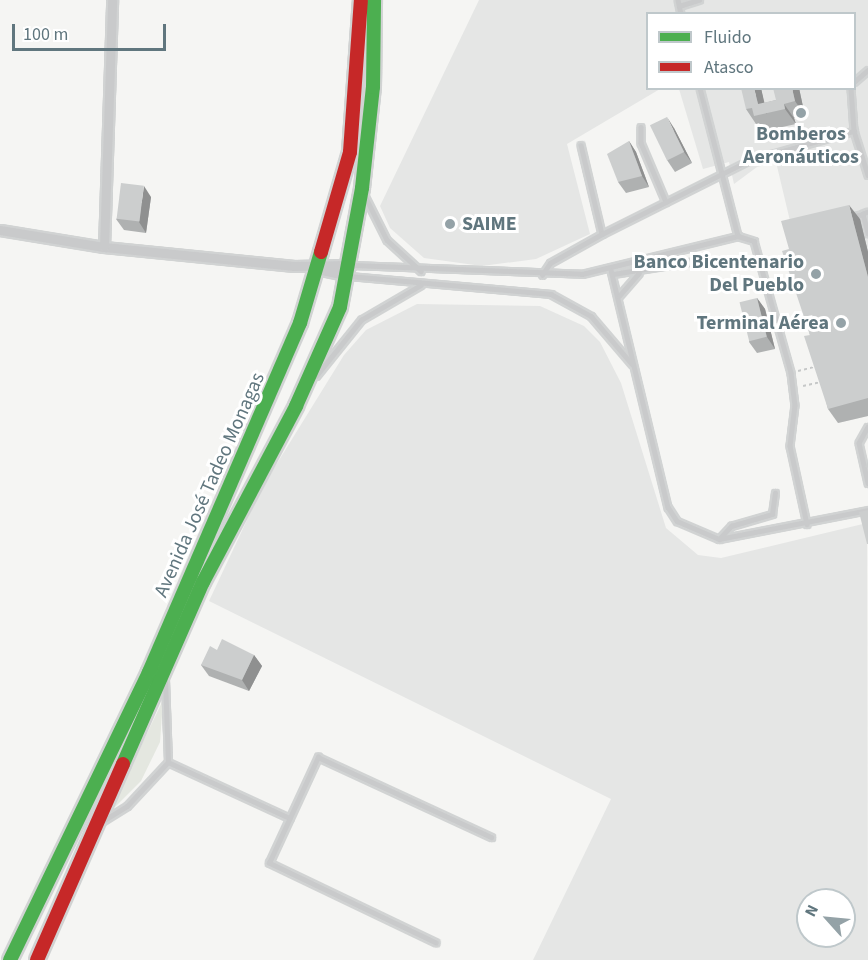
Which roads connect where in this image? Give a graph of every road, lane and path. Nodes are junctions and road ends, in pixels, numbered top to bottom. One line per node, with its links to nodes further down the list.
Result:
1 (112, 0): 23 (street)
2 (361, 0): 25 (main road, Avenida José Tadeo Monagas)
3 (374, 0): 15 (main road, Avenida José Tadeo Monagas)
4 (699, 0): 5 (lane)
5 (679, 3)
6 (868, 70): 7 (lane)
7 (856, 81)
8 (700, 90): 14 (lane)
9 (851, 90): 11 (lane)
10 (641, 128): 16 (lane)
11 (854, 131): 13 (lane); 14 (lane)
12 (581, 146): 21 (lane)
13 (868, 175)
14 (722, 176): 16 (lane); 22 (lane)
15 (362, 188): 26 (main road, Avenida José Tadeo Monagas); 27 (lane)
16 (666, 202): 21 (lane)
17 (866, 213): 18 (lane); 20 (lane)
18 (843, 219)
19 (0, 230): 23 (street)
20 (868, 233)
21 (602, 234): 31 (lane)
22 (738, 236): 28 (lane); 45 (lane)
23 (104, 247): 25 (street)
24 (695, 261): 29 (lane)
25 (316, 267): 26 (street); 53 (main road, Avenida José Tadeo Monagas)
26 (351, 271): 27 (lane); 32 (lane); 40 (main road, Avenida José Tadeo Monagas)
27 (421, 271): 30 (lane)
28 (612, 272): 29 (lane); 31 (lane); 34 (lane)
29 (639, 273): 34 (lane)
30 (508, 275): 31 (lane); 33 (lane)
31 (542, 275)
32 (421, 285): 33 (lane); 40 (lane)
33 (508, 288): 35 (lane)
34 (619, 296): 35 (lane)
35 (633, 366): 46 (lane)
36 (818, 366): 37 (path)
37 (797, 372)
38 (822, 382): 39 (path)
39 (803, 386)
40 (296, 406): 47 (main road, Avenida José Tadeo Monagas)
41 (868, 427): 42 (lane)
42 (868, 483)
43 (776, 493): 46 (lane)
44 (868, 510): 45 (lane)
45 (807, 524): 46 (lane)
46 (719, 539)
47 (164, 668): 48 (lane); 50 (main road, Avenida José Tadeo Monagas)
48 (168, 762): 49 (lane); 50 (lane)
49 (291, 818): 51 (lane); 52 (lane)
50 (96, 826): 54 (main road, Avenida José Tadeo Monagas)
51 (491, 837)
52 (436, 943)
53 (10, 960)
54 (37, 960)

